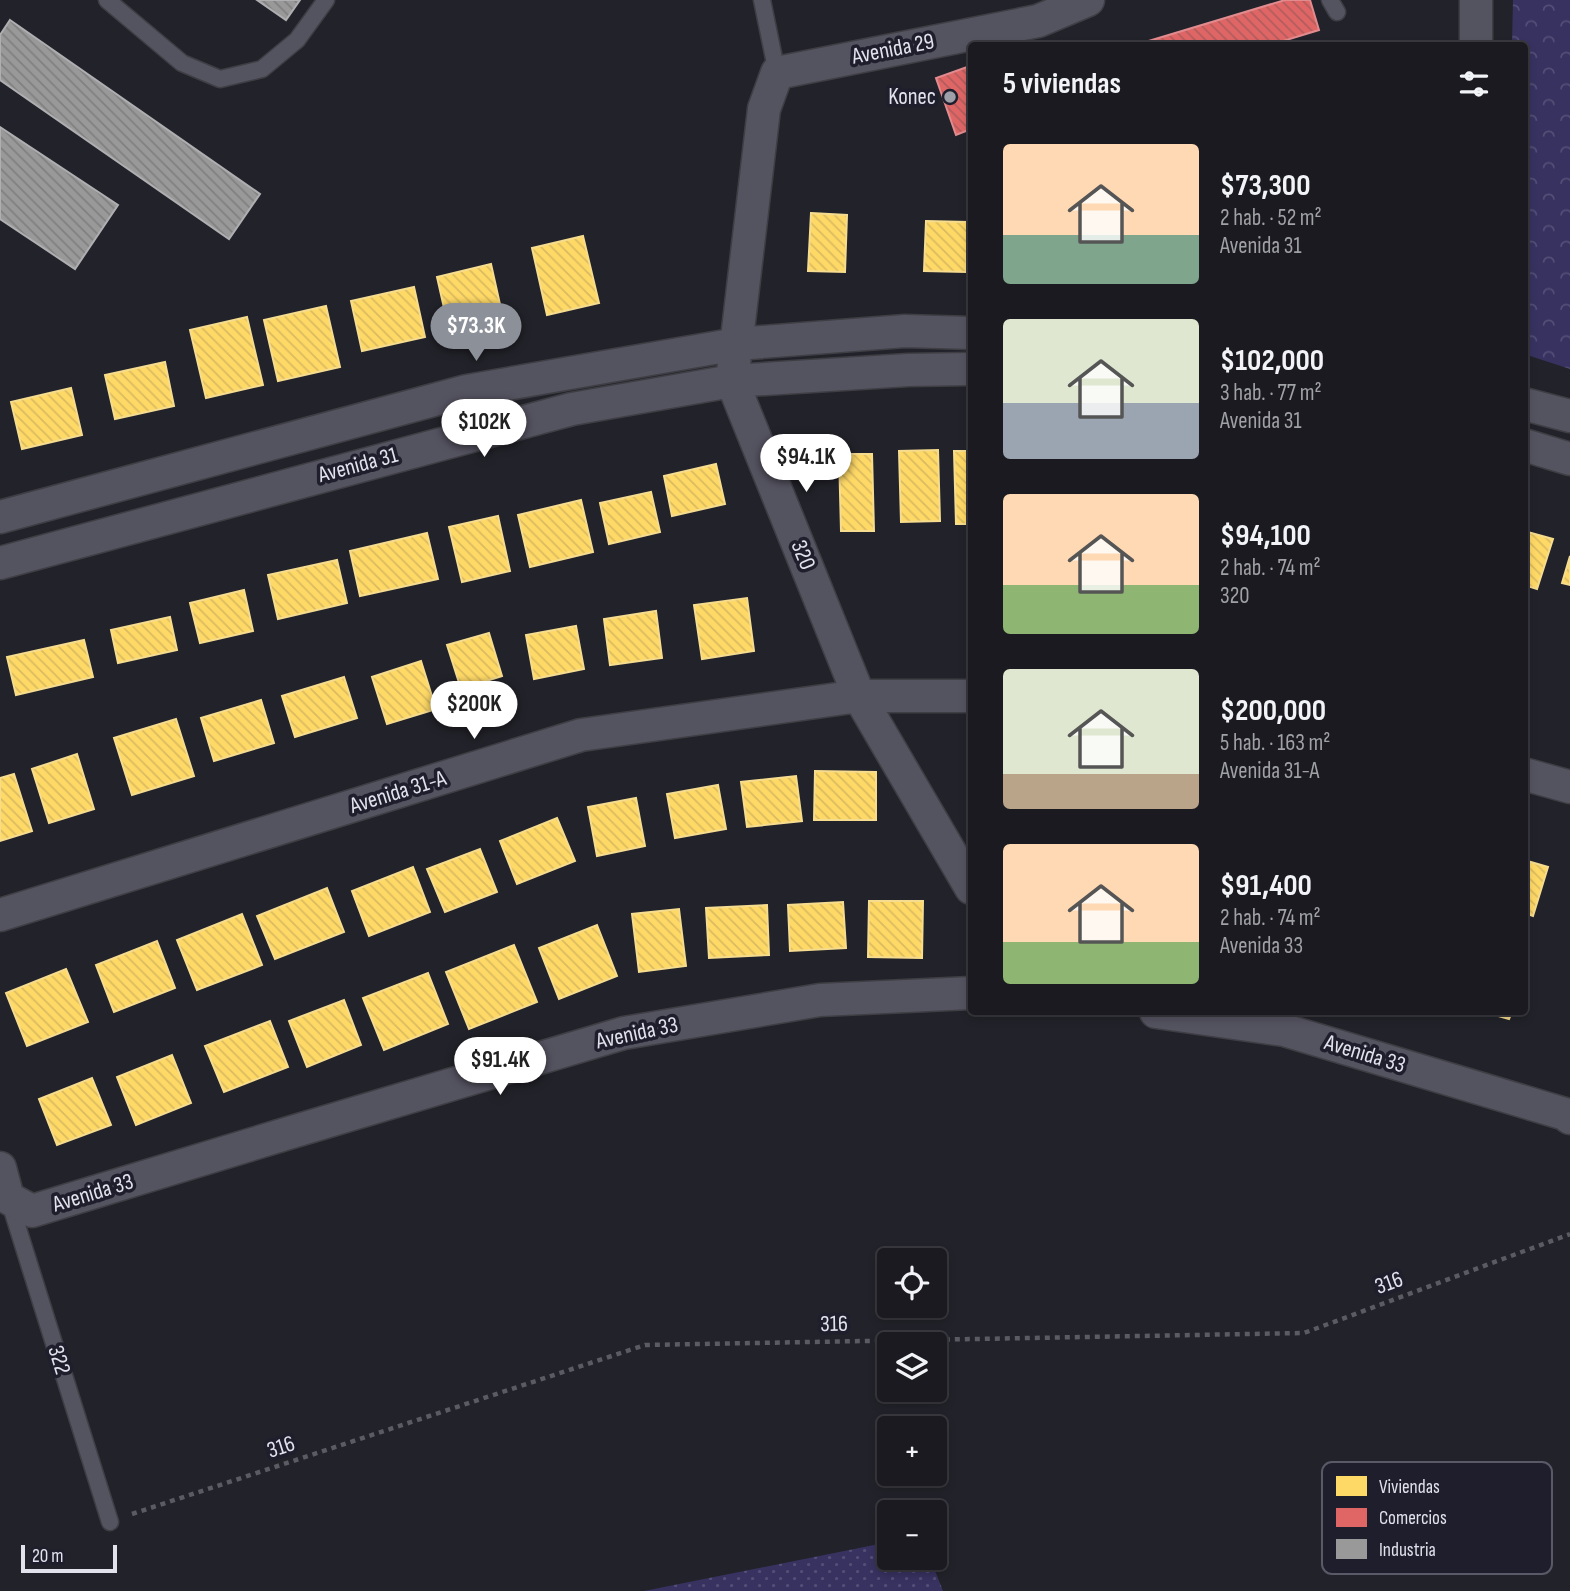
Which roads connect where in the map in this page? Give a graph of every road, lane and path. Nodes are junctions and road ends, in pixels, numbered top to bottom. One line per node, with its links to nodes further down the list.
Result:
1 (107, 0): 2 (lane)
2 (326, 0)
3 (762, 0): 7 (lane)
4 (1088, 0): 7 (street, Avenida 29)
5 (1476, 0): 6 (street)
6 (1476, 42)
7 (777, 72): 9 (street, 320)
8 (968, 333): 9 (street, Avenida 31)
9 (737, 344): 11 (street, 320); 16 (street, Avenida 31)
10 (968, 369): 11 (street, Avenida 31)
11 (733, 381): 17 (street, Avenida 31); 18 (street, 320)
12 (1528, 405): 13 (street)
13 (1570, 416)
14 (1528, 446): 15 (street)
15 (1570, 459)
16 (0, 517)
17 (0, 563)
18 (859, 696): 19 (street, Avenida 31-A); 22 (street, 320); 23 (street, Avenida 31-A)
19 (968, 696)
20 (1528, 775): 21 (street)
21 (1570, 788)
22 (968, 883)
23 (0, 915)
24 (968, 993): 28 (street, Avenida 33)
25 (1177, 1015): 26 (street, Avenida 33)
26 (1570, 1118)
27 (0, 1168): 28 (street, 322)
28 (20, 1205): 30 (lane, 322)
29 (1570, 1234): 30 (path, 316)
30 (110, 1522)

